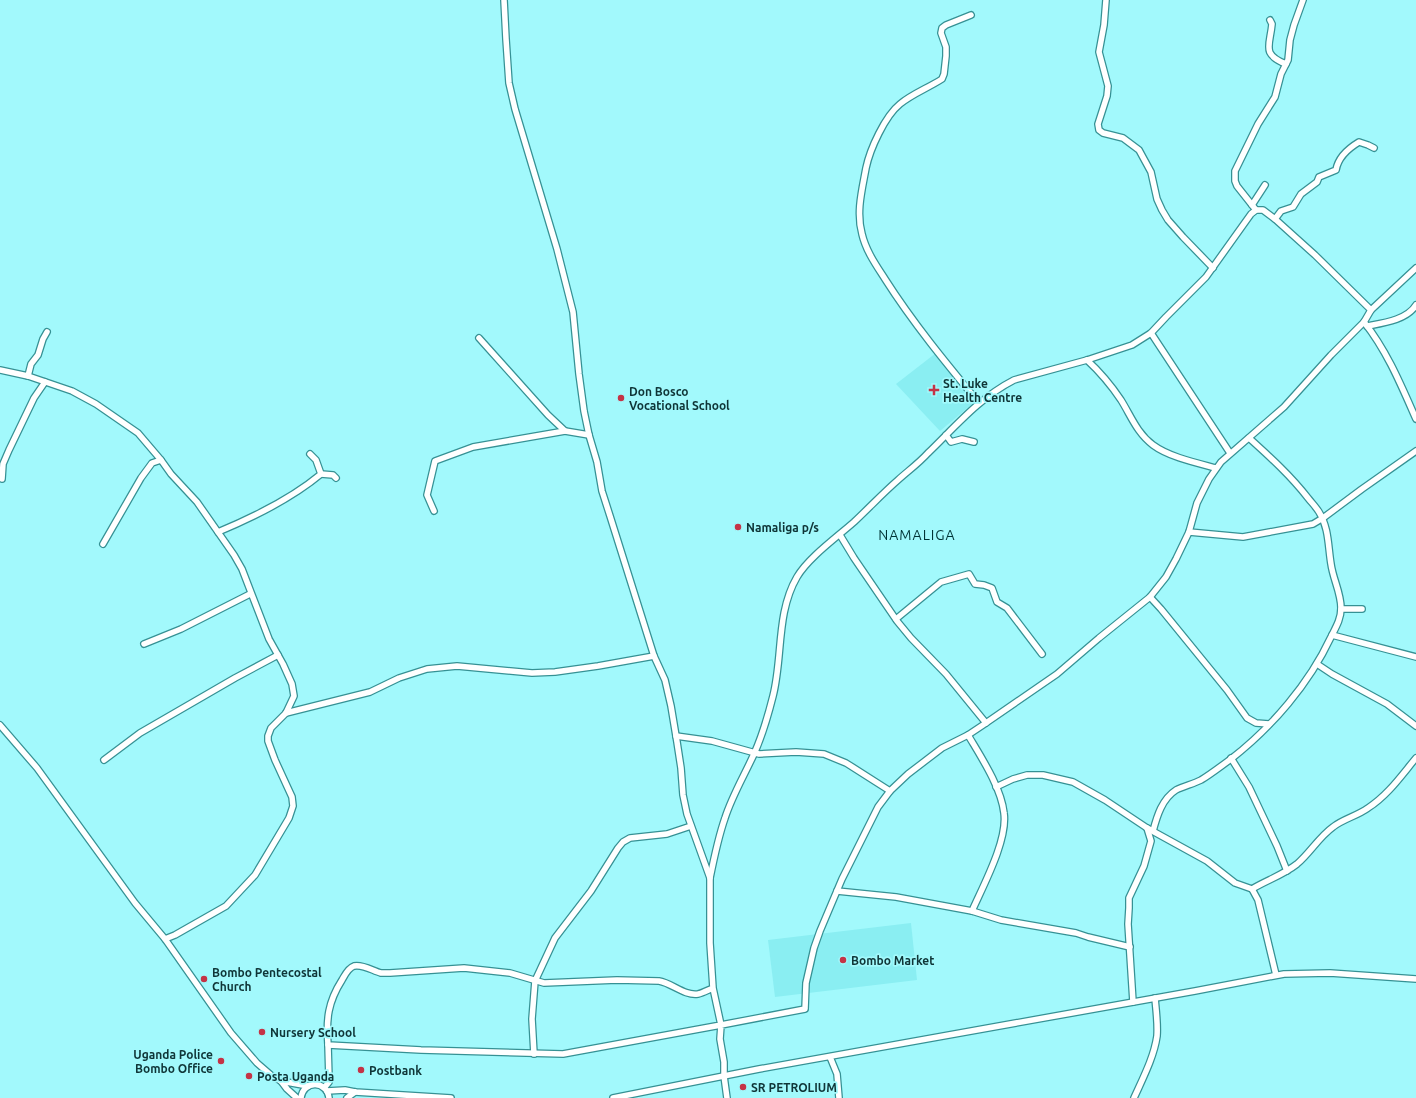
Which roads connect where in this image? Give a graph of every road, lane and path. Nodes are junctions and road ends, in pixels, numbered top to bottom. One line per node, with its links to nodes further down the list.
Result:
1 (504, 0): 26 (street)
2 (1106, 0): 11 (street)
3 (1303, 0): 6 (street)
4 (971, 15): 23 (street)
5 (1270, 20): 6 (street)
6 (1286, 64): 9 (street)
7 (1374, 148): 10 (street)
8 (1265, 185): 9 (street)
9 (1254, 207): 10 (street); 11 (street)
10 (1275, 219): 14 (street)
11 (1213, 268): 17 (street)
12 (1416, 268): 14 (street)
13 (1416, 305): 15 (street)
14 (1371, 310): 15 (street)
15 (1365, 324): 24 (street); 28 (street)
16 (47, 332): 21 (street)
17 (1152, 333): 19 (street); 31 (street)
18 (479, 338): 25 (street)
19 (1087, 360): 23 (street); 34 (street)
20 (0, 370): 21 (street)
21 (28, 376): 22 (street)
22 (45, 382): 33 (street); 37 (street)
23 (979, 403): 27 (street)
24 (1415, 415)
25 (565, 430): 26 (street); 38 (street)
26 (589, 435): 53 (street)
27 (946, 435): 29 (street); 42 (street)
28 (1249, 438): 31 (street); 39 (street)
29 (974, 442)
30 (1416, 451): 39 (street)
31 (1230, 453): 34 (street)
32 (310, 454): 35 (street)
33 (161, 460): 40 (street); 43 (street)
34 (1216, 468): 41 (street)
35 (321, 474): 36 (street); 40 (street)
36 (336, 478)
37 (2, 479)
38 (434, 511)
39 (1323, 518): 41 (street); 46 (street)
40 (218, 532): 44 (street)
41 (1189, 532): 45 (street)
42 (840, 535): 48 (street); 63 (street)
43 (103, 544)
44 (250, 594): 50 (street); 52 (street)
45 (1150, 597): 57 (street); 58 (street)
46 (1341, 608): 47 (street); 49 (street)
47 (1362, 609)
48 (896, 619): 51 (street); 57 (street)
49 (1332, 635): 54 (street); 55 (street)
50 (144, 644)
51 (1042, 654)
52 (278, 655): 56 (street); 66 (street)
53 (654, 656): 56 (street); 62 (street)
54 (1416, 657)
55 (1318, 664): 58 (street); 60 (street)
56 (286, 713): 78 (street)
57 (986, 723): 61 (street)
58 (1269, 724): 64 (street)
59 (0, 725): 78 (street)
60 (1416, 726)
61 (968, 735): 67 (street); 68 (street)
62 (676, 736): 63 (street); 69 (street)
63 (754, 753): 68 (street); 74 (street)
64 (1231, 758): 70 (street); 73 (street)
65 (1416, 758): 73 (street)
66 (104, 760)
67 (996, 787): 70 (street); 77 (street)
68 (890, 791): 76 (street)
69 (691, 826): 74 (street); 82 (street)
70 (1150, 830): 71 (street); 72 (street)
71 (1163, 837): 72 (street); 75 (street)
72 (1152, 841): 79 (street)
73 (1287, 871): 75 (street)
74 (710, 878): 83 (street)
75 (1252, 889): 80 (street)
76 (837, 891): 77 (street); 86 (street)
77 (972, 911): 79 (street)
78 (165, 939): 91 (street)
79 (1130, 947): 85 (street)
80 (1276, 975): 81 (street); 84 (street)
81 (1416, 979)
82 (535, 981): 83 (street); 87 (street); 88 (street)
83 (713, 988): 86 (street)
84 (1155, 998): 85 (street); 104 (street)
85 (1133, 1002): 89 (street)
86 (721, 1025): 88 (street); 90 (street)
87 (328, 1044): 88 (street); 93 (street)
88 (534, 1054)
89 (830, 1057): 90 (street); 103 (street)
90 (724, 1076): 101 (street); 102 (street)
91 (281, 1081): 92 (street); 96 (street)
92 (308, 1086): 93 (street); 97 (street)
93 (325, 1089): 94 (street); 98 (street)
94 (355, 1092): 95 (street); 99 (street)
95 (387, 1096): 100 (street)
96 (297, 1098)
97 (301, 1098)
98 (329, 1098)
99 (347, 1098)
100 (451, 1098)
101 (613, 1098)
102 (727, 1098)
103 (840, 1098)
104 (1134, 1098)

